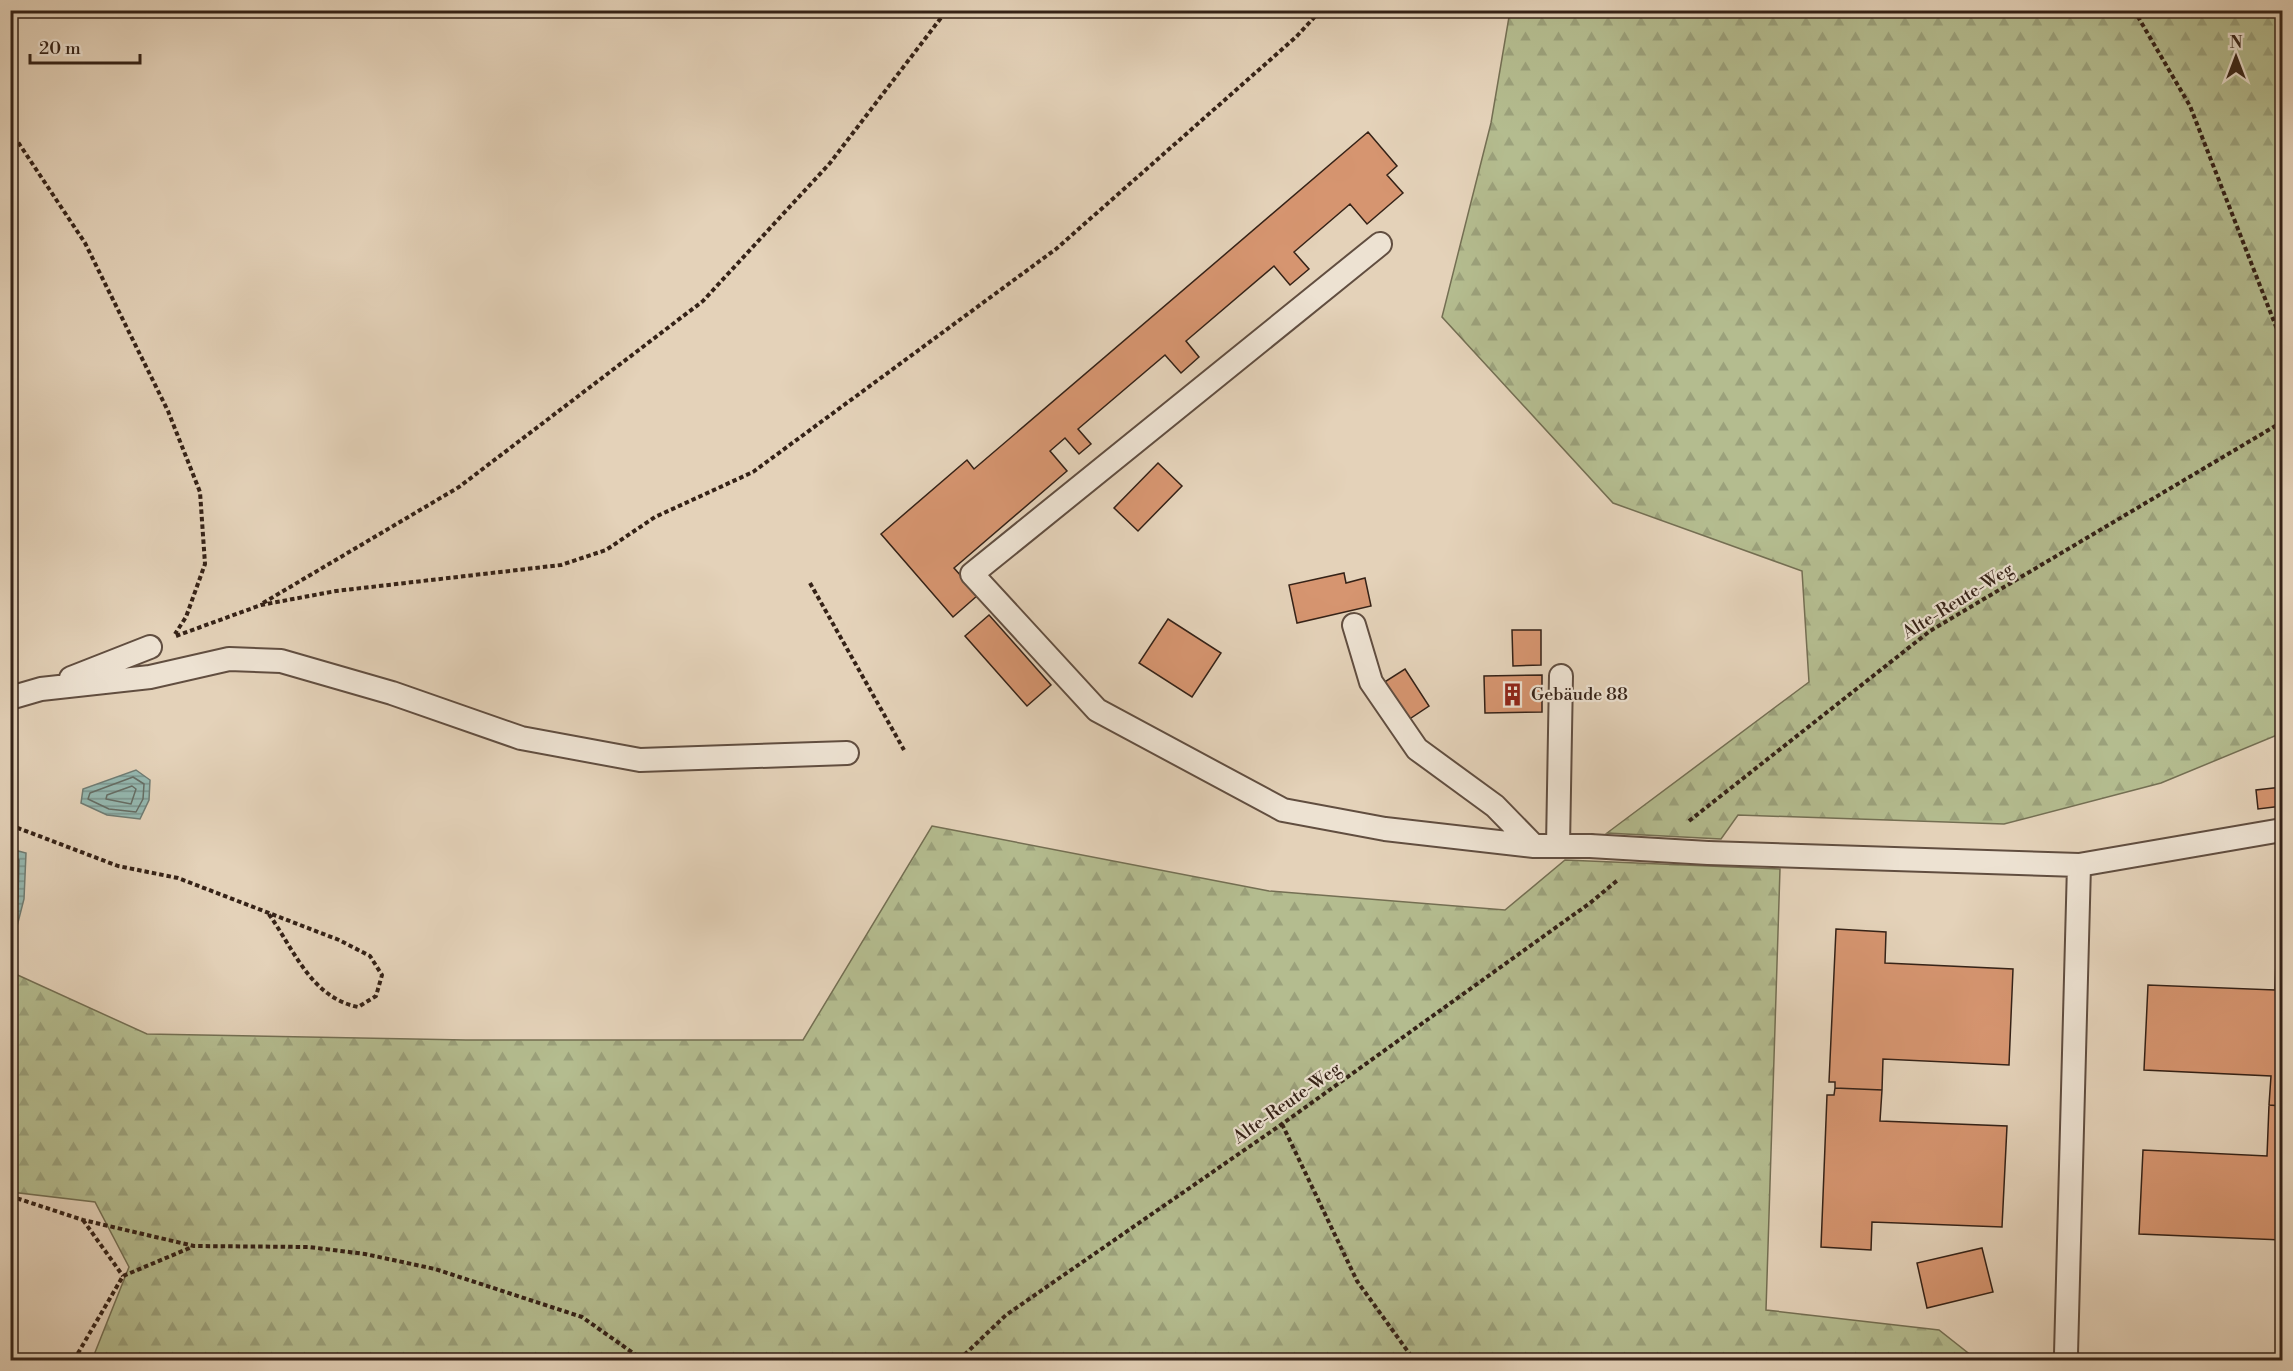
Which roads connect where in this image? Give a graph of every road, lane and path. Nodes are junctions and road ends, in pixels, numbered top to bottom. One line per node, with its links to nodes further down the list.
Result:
1 (946, 10): 9 (path)
2 (1321, 10): 9 (path)
3 (2134, 10): 6 (path)
4 (10, 130): 9 (path)
5 (1380, 244): 20 (lane)
6 (2283, 342)
7 (2283, 422): 18 (path, Alte-Reute-Weg)
8 (810, 583): 15 (path)
9 (261, 604)
10 (1354, 625): 20 (lane)
11 (150, 647): 13 (lane)
12 (1561, 676): 21 (lane)
13 (41, 689): 14 (lane); 16 (lane)
14 (10, 698)
15 (904, 750)
16 (847, 753)
17 (10, 825): 24 (path)
18 (1680, 829)
19 (2283, 830): 22 (lane)
20 (1534, 846): 21 (lane)
21 (1558, 846): 22 (lane, bridge)
22 (2079, 865): 34 (lane)
23 (1624, 875): 25 (path, Alte-Reute-Weg)
24 (268, 913): 24 (path)
25 (1282, 1124): 32 (path, Alte-Reute-Weg); 33 (path)
26 (10, 1196): 27 (path)
27 (83, 1220): 28 (path); 29 (path)
28 (194, 1246): 29 (path); 31 (path)
29 (123, 1276): 30 (path)
30 (74, 1360)
31 (643, 1360)
32 (959, 1360)
33 (1414, 1360)
34 (2068, 1360)

